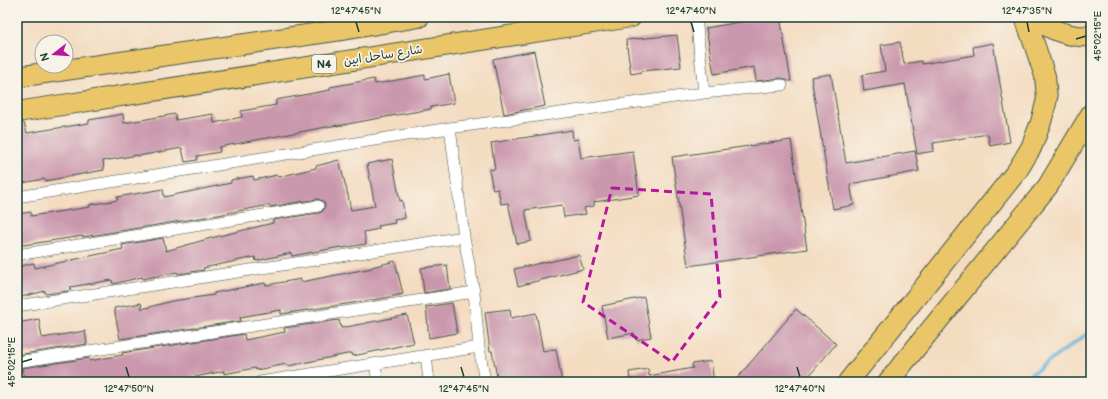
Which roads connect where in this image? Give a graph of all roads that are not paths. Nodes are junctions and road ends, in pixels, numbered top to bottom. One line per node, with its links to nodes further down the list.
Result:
1 (419, 17): 6 (highway)
2 (631, 17): 11 (highway, شارع ساحل ابين / N4)
3 (696, 17): 10 (street)
4 (1025, 17): 28 (highway)
5 (1034, 17): 7 (highway)
6 (340, 23): 8 (highway)
7 (1091, 36)
8 (17, 77)
9 (782, 85): 10 (street)
10 (704, 93): 13 (street)
11 (17, 112)
12 (1091, 114): 29 (highway)
13 (450, 128): 14 (street); 16 (street)
14 (17, 197)
15 (318, 206): 17 (street)
16 (464, 237): 18 (street); 19 (street)
17 (17, 255)
18 (474, 292): 20 (street); 22 (street)
19 (17, 306)
20 (479, 347): 21 (street); 27 (street)
21 (426, 356): 23 (street); 26 (street)
22 (17, 362)
23 (375, 364): 24 (street); 25 (street)
24 (262, 382)
25 (378, 382)
26 (429, 382)
27 (485, 382)
28 (848, 382)
29 (888, 382)

